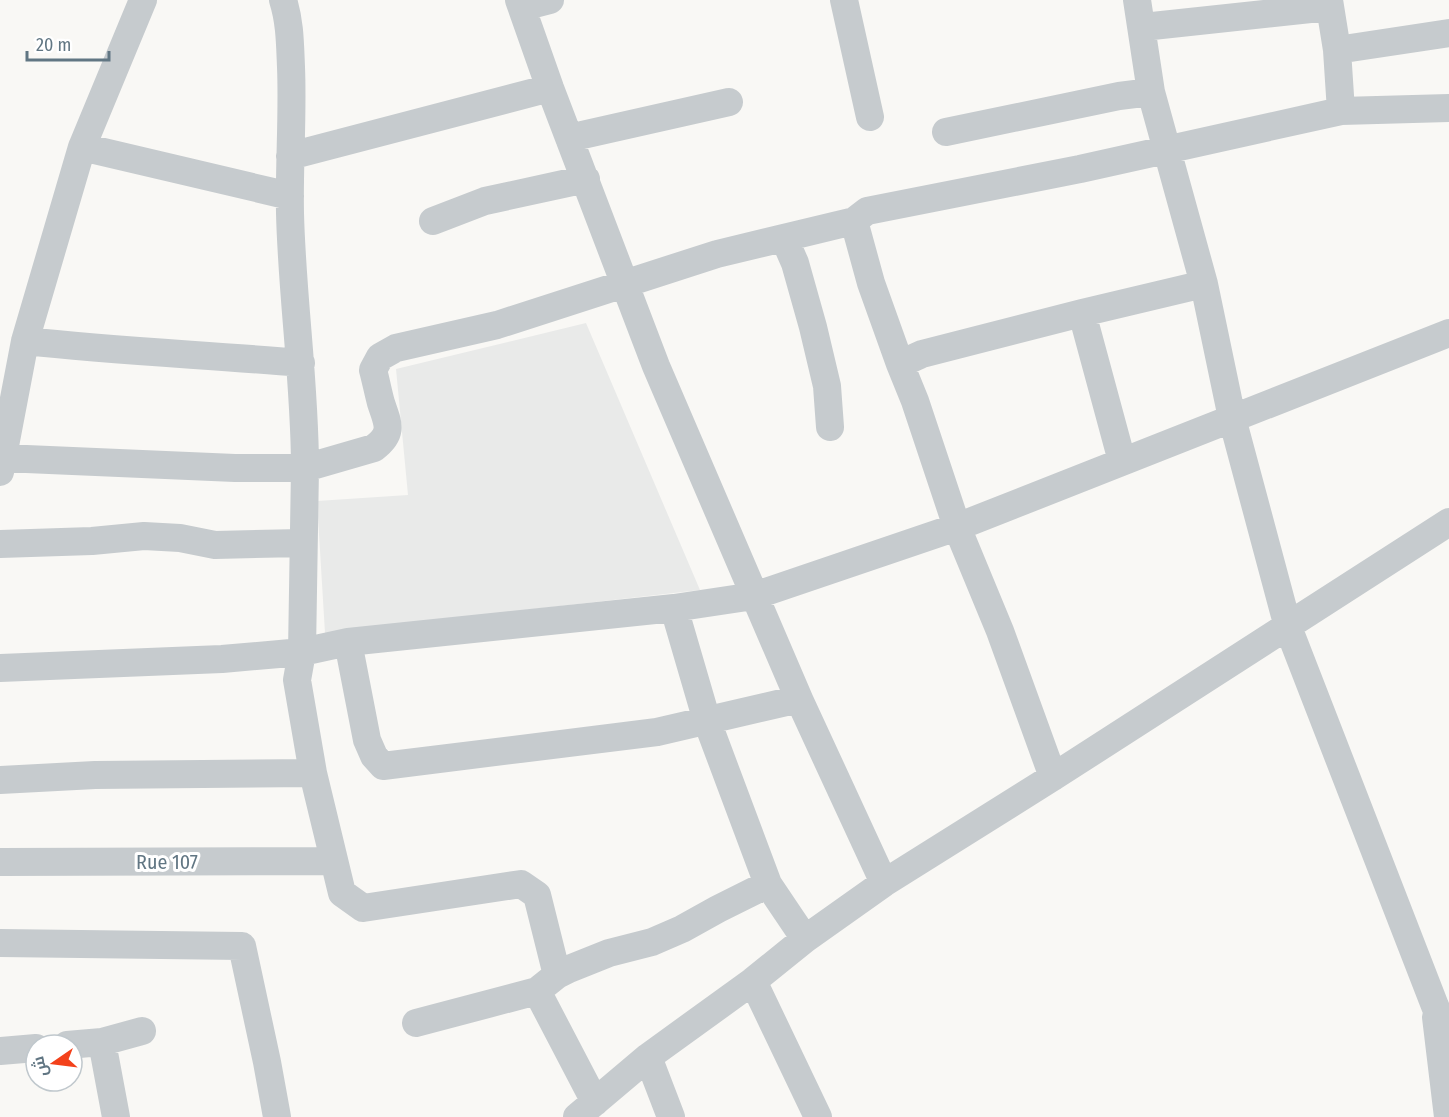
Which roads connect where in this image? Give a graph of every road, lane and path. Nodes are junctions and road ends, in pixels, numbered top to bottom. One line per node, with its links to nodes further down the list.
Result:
1 (143, 0): 18 (street)
2 (283, 0): 20 (street)
3 (550, 0): 5 (street)
4 (844, 0): 15 (street)
5 (521, 3): 10 (street)
6 (1329, 4): 7 (street); 9 (street)
7 (1140, 14): 11 (street)
8 (1449, 33): 9 (street)
9 (1337, 50): 14 (street)
10 (550, 88): 17 (street); 20 (street)
11 (1151, 92): 16 (street); 19 (street)
12 (729, 102): 17 (street)
13 (1449, 108): 14 (street)
14 (1341, 111): 19 (street)
15 (870, 117)
16 (946, 132)
17 (569, 138): 21 (street)
18 (82, 147): 22 (street); 30 (street)
19 (1167, 149): 24 (street); 27 (street)
20 (290, 156): 22 (street)
21 (586, 179): 23 (street); 26 (street)
22 (290, 195): 31 (street)
23 (433, 221)
24 (854, 221): 25 (street); 32 (street)
25 (784, 238): 26 (street); 34 (street)
26 (624, 284): 37 (street); 42 (street)
27 (1204, 284): 28 (street); 33 (street)
28 (1082, 313): 32 (street); 35 (street)
29 (1449, 333): 33 (street)
30 (25, 341): 31 (street); 36 (street)
31 (301, 363): 37 (street)
32 (900, 364): 39 (street)
33 (1232, 418): 35 (street); 44 (street)
34 (830, 427)
35 (1122, 461): 39 (street)
36 (2, 465): 37 (street)
37 (304, 468): 40 (street)
38 (1449, 522): 44 (street)
39 (957, 527): 42 (street); 51 (street)
40 (302, 543): 41 (street); 46 (street)
41 (0, 544)
42 (754, 596): 43 (street); 48 (street)
43 (674, 608): 45 (street); 49 (street)
44 (1288, 627): 51 (street); 61 (street)
45 (348, 642): 46 (street); 49 (street)
46 (302, 652): 47 (street); 50 (street)
47 (0, 668)
48 (799, 699): 49 (street); 55 (street)
49 (707, 721): 56 (street)
50 (314, 773): 52 (street); 53 (street)
51 (1053, 777): 55 (street)
52 (0, 780)
53 (333, 861): 54 (street, Rue 107); 60 (street)
54 (0, 862)
55 (884, 883): 57 (street)
56 (768, 884): 57 (street); 60 (street)
57 (805, 939): 59 (street)
58 (0, 943): 72 (street)
59 (753, 981): 69 (street); 74 (street)
60 (547, 983): 62 (street); 70 (street)
61 (1435, 1005): 64 (street); 75 (street)
62 (416, 1023)
63 (142, 1031): 65 (street)
64 (1449, 1037)
65 (102, 1042): 66 (street); 71 (street)
66 (84, 1044)
67 (24, 1048): 68 (street)
68 (0, 1051)
69 (648, 1057): 70 (street); 73 (street)
70 (588, 1111)
71 (116, 1117)
72 (277, 1117)
73 (671, 1117)
74 (818, 1117)
75 (1448, 1117)

